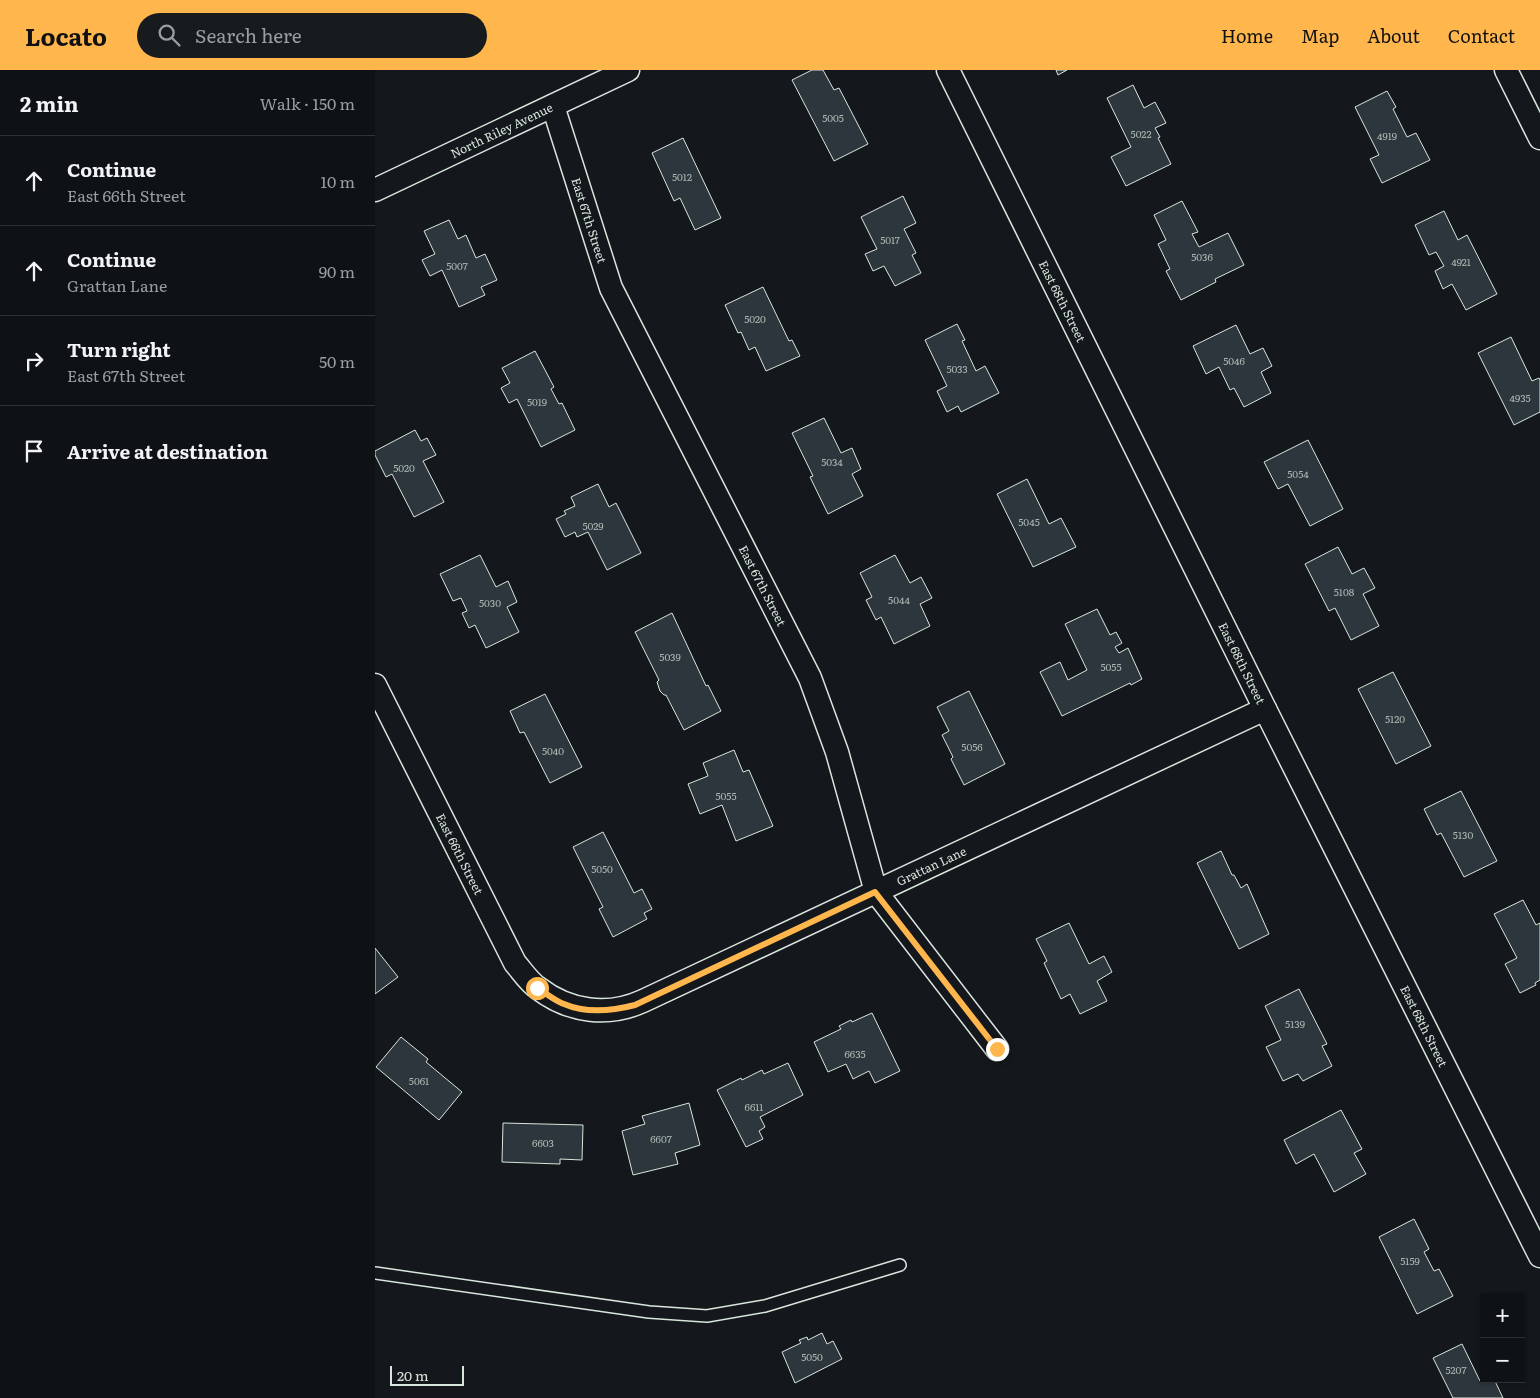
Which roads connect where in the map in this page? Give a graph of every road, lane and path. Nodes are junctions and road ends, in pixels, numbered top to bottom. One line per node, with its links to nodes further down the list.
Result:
1 (628, 70): 4 (street, North Riley Avenue)
2 (948, 70): 8 (street, East 68th Street)
3 (1506, 70): 5 (street)
4 (553, 106): 6 (street, North Riley Avenue); 9 (street, East 67th Street)
5 (1540, 138)
6 (375, 190)
7 (375, 684): 10 (street, East 66th Street)
8 (1265, 709): 9 (street, Grattan Lane); 12 (street, East 68th Street)
9 (875, 892): 10 (street, Grattan Lane); 11 (street, East 67th Street)
10 (565, 1005)
11 (997, 1049)
12 (1540, 1256)
13 (900, 1265): 14 (lane)
14 (375, 1273)

